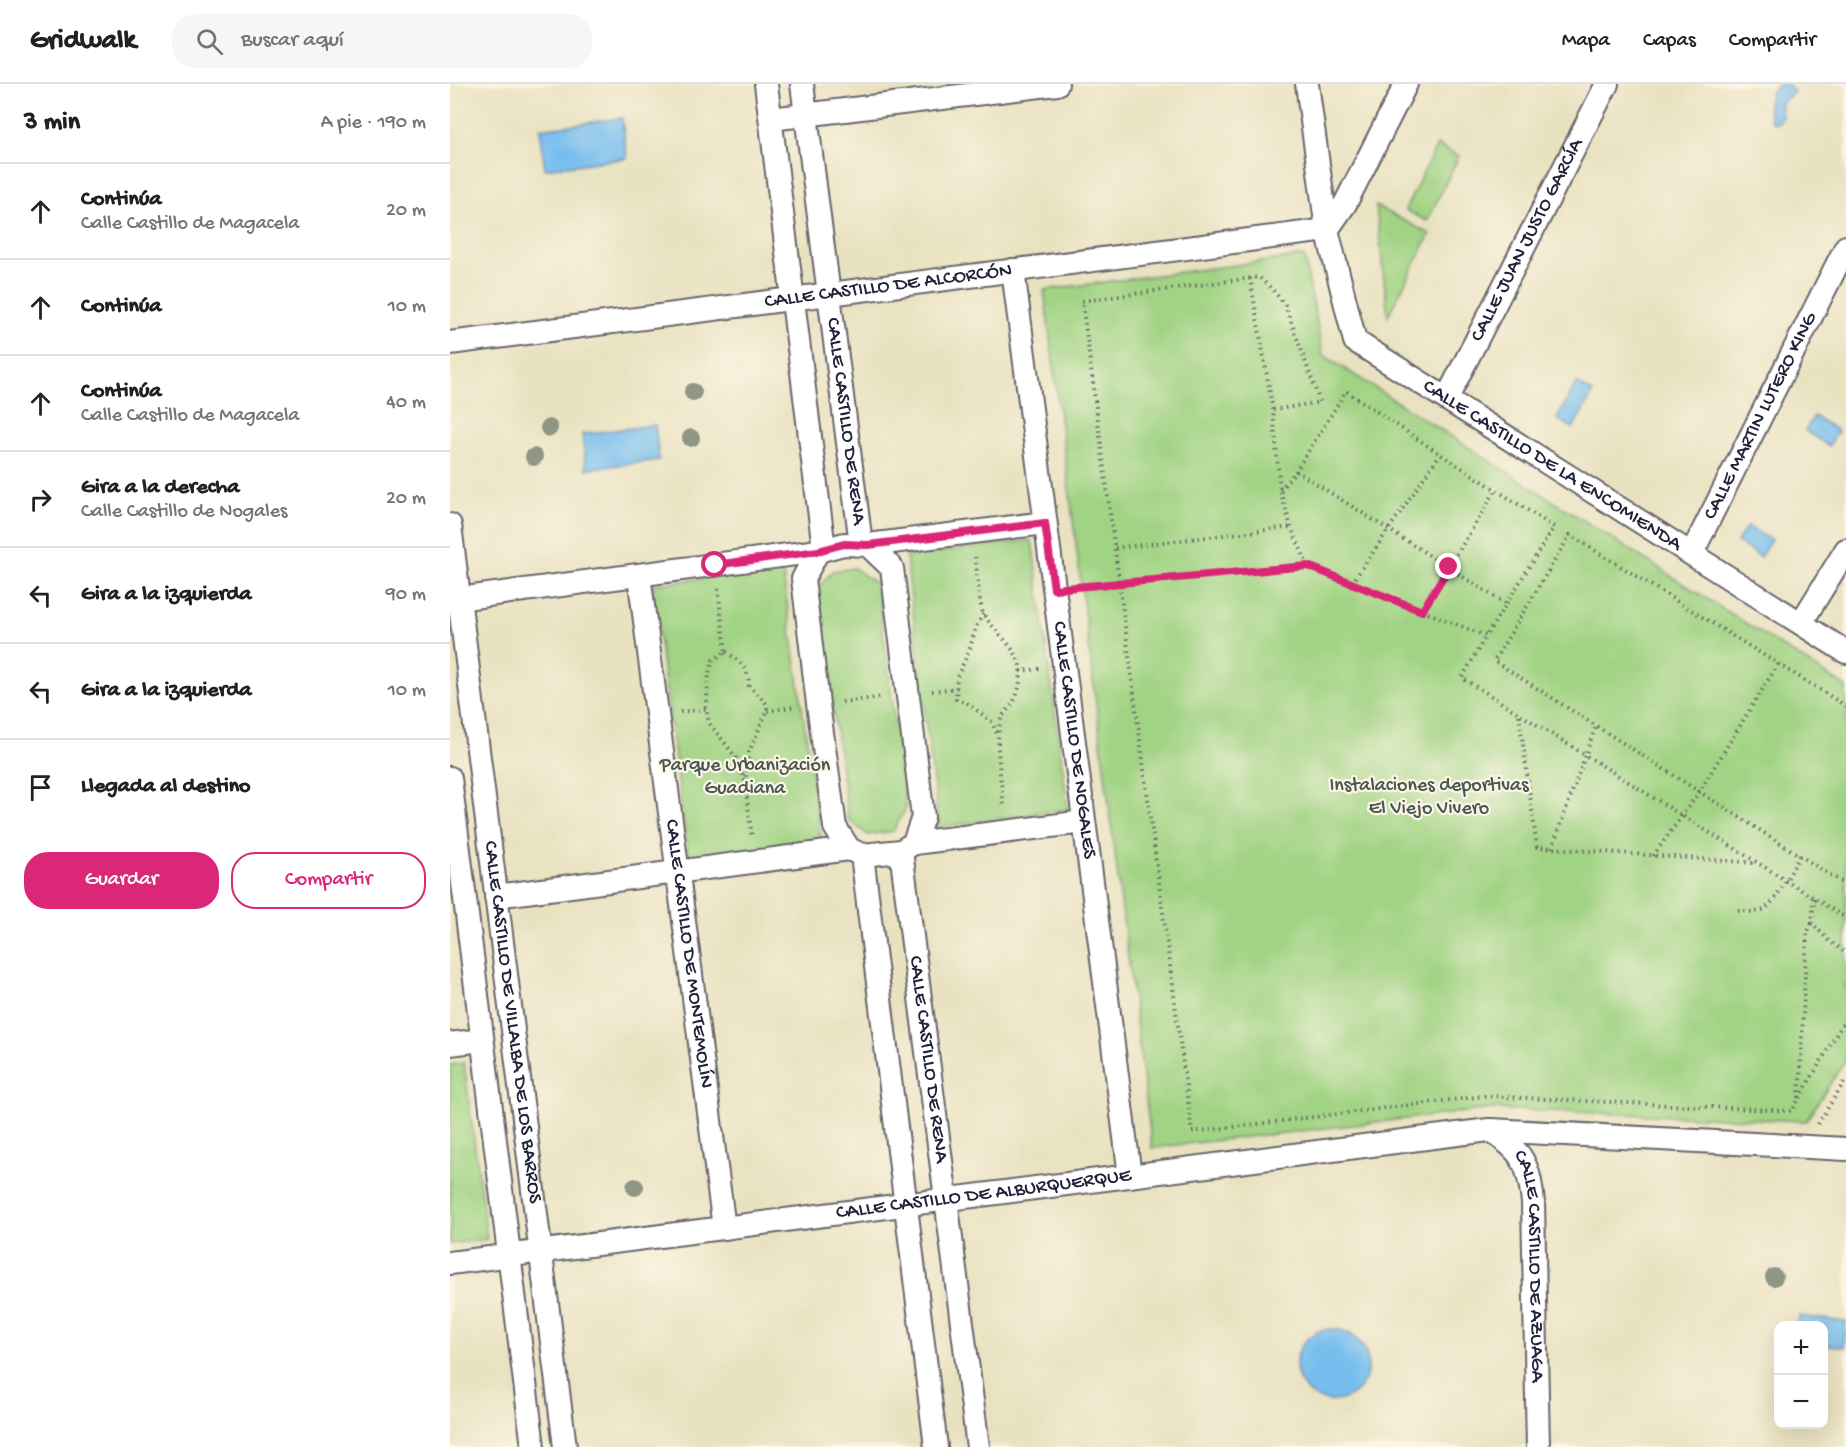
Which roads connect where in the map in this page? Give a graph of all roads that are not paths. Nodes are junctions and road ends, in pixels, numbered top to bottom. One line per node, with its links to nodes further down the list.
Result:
1 (766, 84): 8 (street, CALLE CASTILLO DE RENA)
2 (802, 84): 7 (street, CALLE CASTILLO DE RENA)
3 (1057, 84): 7 (street)
4 (1307, 84): 9 (street, CALLE CASTILLO DE LA ENCOMIENDA)
5 (1407, 84): 9 (street)
6 (1607, 84): 15 (street, CALLE JUAN JUSTO GARCÍA)
7 (806, 114): 8 (street); 12 (street, CALLE CASTILLO DE RENA)
8 (771, 119): 13 (street, CALLE CASTILLO DE RENA)
9 (1327, 230): 11 (street, CALLE CASTILLO DE ALCORCÓN); 15 (street, CALLE CASTILLO DE LA ENCOMIENDA)
10 (1846, 247): 21 (street, CALLE MARTIN LUTERO KING)
11 (1013, 270): 12 (street, CALLE CASTILLO DE ALCORCÓN); 16 (street, CALLE CASTILLO DE NOGALES)
12 (829, 294): 13 (street, CALLE CASTILLO DE ALCORCÓN); 18 (street, CALLE CASTILLO DE RENA)
13 (793, 299): 14 (street, CALLE CASTILLO DE ALCORCÓN); 19 (street, CALLE CASTILLO DE RENA)
14 (450, 343)
15 (1447, 398): 21 (street, CALLE CASTILLO DE LA ENCOMIENDA)
16 (1045, 523): 18 (street); 28 (street, CALLE CASTILLO DE NOGALES)
17 (450, 525): 23 (street, CALLE CASTILLO DE VILLALBA DE LOS BARROS)
18 (865, 544): 19 (street); 29 (street)
19 (821, 550): 22 (street); 30 (street)
20 (1846, 550): 24 (street)
21 (1692, 554): 24 (street, CALLE CASTILLO DE LA ENCOMIENDA)
22 (639, 575): 23 (street); 31 (street, CALLE CASTILLO DE MONTEMOLÍN)
23 (455, 599): 32 (street, CALLE CASTILLO DE VILLALBA DE LOS BARROS)
24 (1801, 623): 25 (street, CALLE CASTILLO DE LA ENCOMIENDA)
25 (1846, 652)
26 (450, 778): 27 (street, CALLE CASTILLO DE VILLALBA DE LOS BARROS)
27 (453, 821): 33 (street, CALLE CASTILLO DE VILLALBA DE LOS BARROS)
28 (1084, 822): 29 (street); 38 (street, CALLE CASTILLO DE NOGALES)
29 (908, 847): 30 (street); 39 (street, CALLE CASTILLO DE RENA)
30 (856, 852): 31 (street); 40 (street, CALLE CASTILLO DE RENA)
31 (678, 872): 32 (street); 41 (street, CALLE CASTILLO DE MONTEMOLÍN)
32 (496, 896): 42 (street, CALLE CASTILLO DE VILLALBA DE LOS BARROS)
33 (482, 1040): 34 (street); 43 (street, CALLE CASTILLO DE VILLALBA DE LOS BARROS)
34 (450, 1044)
35 (1489, 1130): 36 (street, CALLE CASTILLO DE AZUAGA); 37 (street); 49 (street, CALLE CASTILLO DE AZUAGA)
36 (1460, 1133): 38 (street, CALLE CASTILLO DE ALBURQUERQUE)
37 (1846, 1149)
38 (1130, 1176): 39 (street, CALLE CASTILLO DE ALBURQUERQUE)
39 (946, 1199): 40 (street, CALLE CASTILLO DE ALBURQUERQUE); 48 (street, CALLE CASTILLO DE RENA)
40 (906, 1204): 41 (street, CALLE CASTILLO DE ALBURQUERQUE); 47 (street, CALLE CASTILLO DE RENA)
41 (724, 1228): 42 (street, CALLE CASTILLO DE ALBURQUERQUE)
42 (541, 1251): 43 (street, CALLE CASTILLO DE ALBURQUERQUE); 46 (street, CALLE CASTILLO DE VILLALBA DE LOS BARROS)
43 (509, 1255): 44 (street, CALLE CASTILLO DE ALBURQUERQUE); 45 (street, CALLE CASTILLO DE VILLALBA DE LOS BARROS)
44 (450, 1263)
45 (533, 1447)
46 (566, 1447)
47 (936, 1447)
48 (978, 1447)
49 (1538, 1447)

